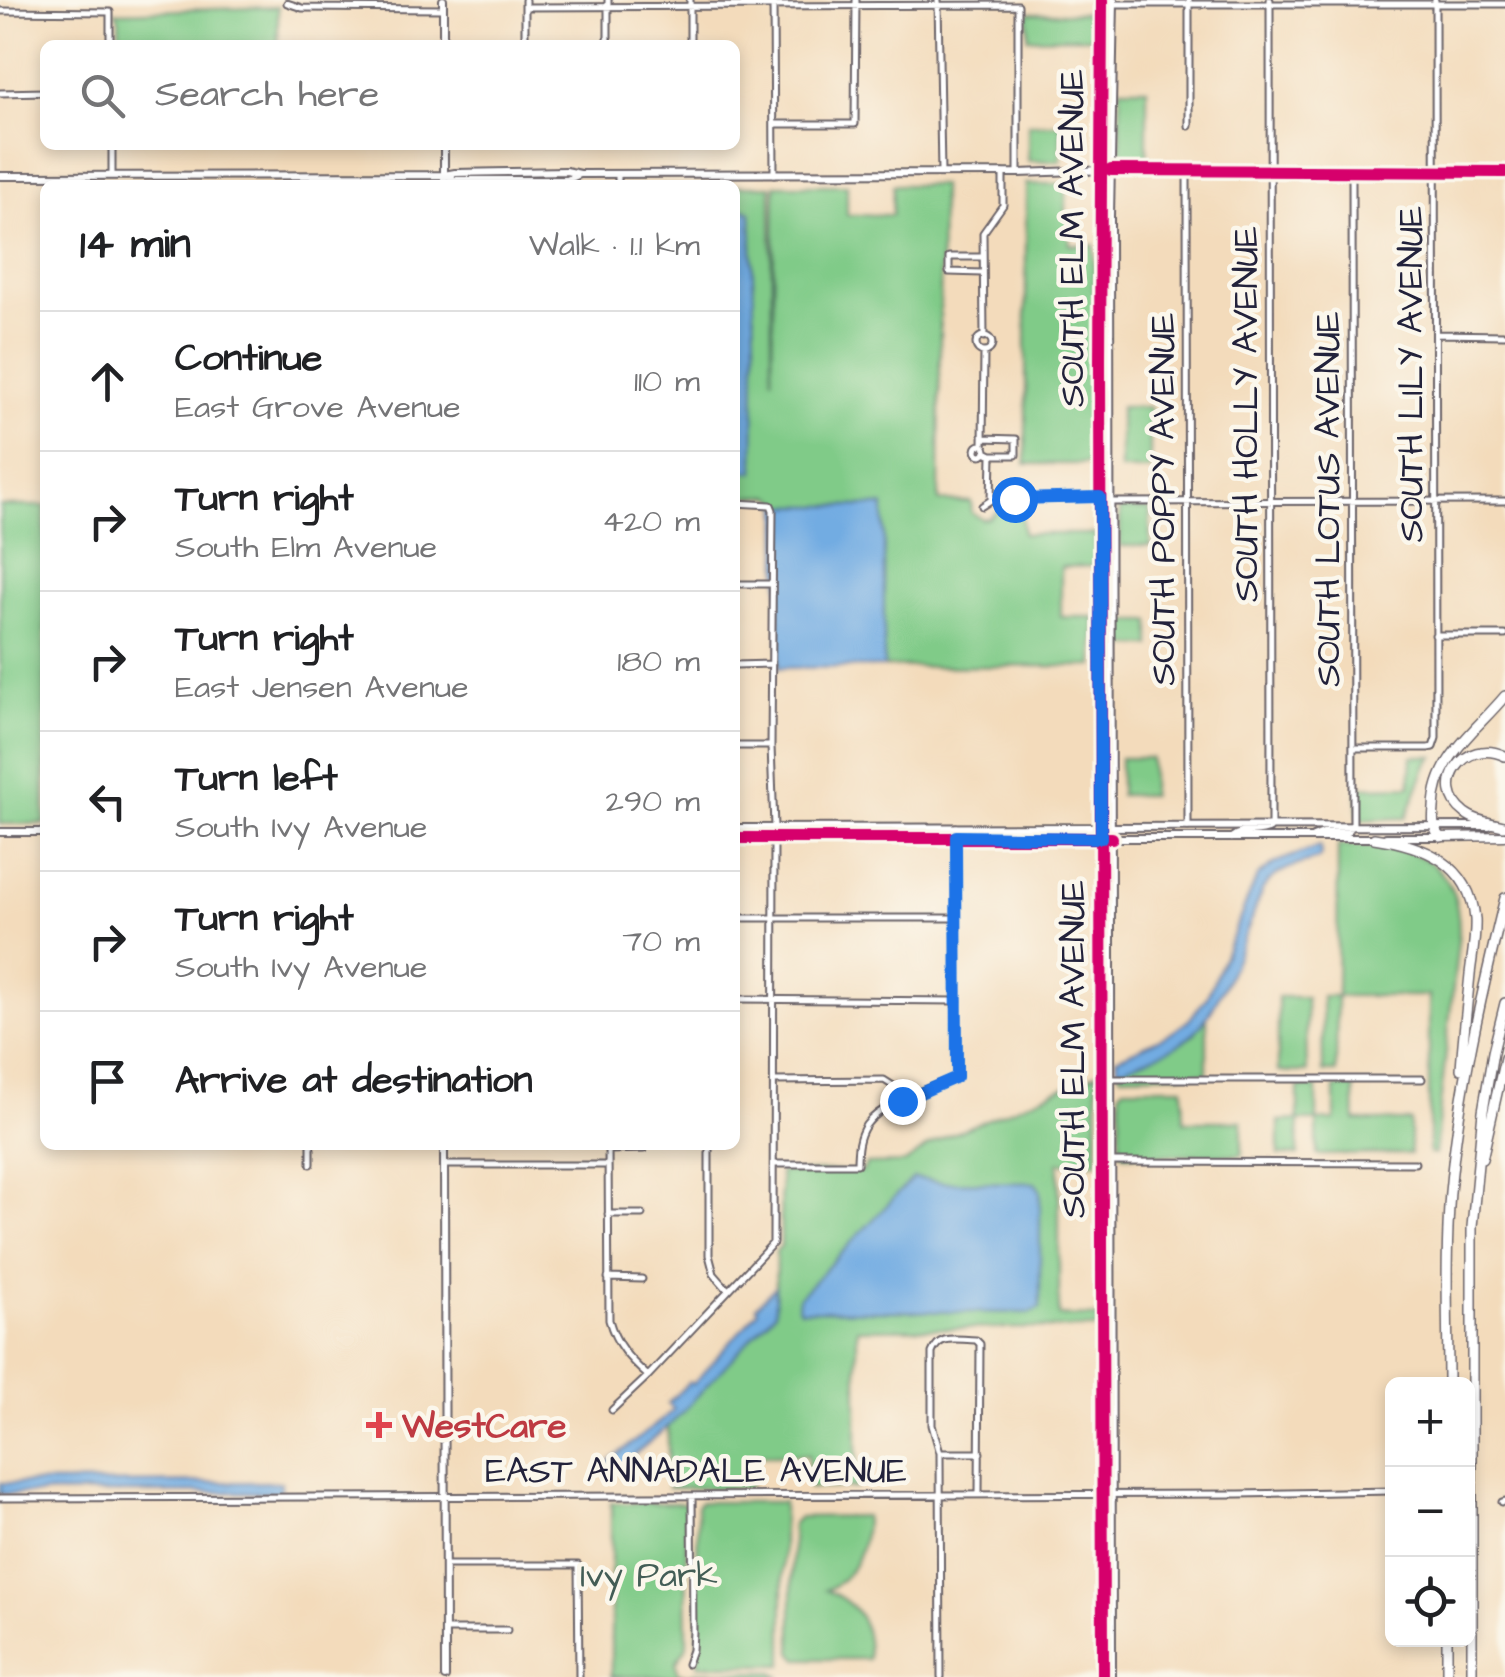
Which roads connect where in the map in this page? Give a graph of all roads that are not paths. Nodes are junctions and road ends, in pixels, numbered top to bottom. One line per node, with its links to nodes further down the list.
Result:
1 (333, 0): 17 (street)
2 (1102, 2): 3 (street); 30 (main road, SOUTH ELM AVENUE)
3 (1114, 2): 4 (street); 31 (main road, SOUTH ELM AVENUE)
4 (1189, 2): 5 (street); 27 (street)
5 (1270, 2): 6 (street); 33 (street, SOUTH HOLLY AVENUE)
6 (1354, 2): 7 (street)
7 (1435, 2): 16 (street); 35 (street, SOUTH LILY AVENUE)
8 (287, 3): 17 (street)
9 (690, 3): 10 (street); 15 (street); 23 (street)
10 (773, 3): 11 (street); 26 (street)
11 (856, 3): 12 (street); 26 (street)
12 (938, 3): 37 (street); 39 (street)
13 (442, 4): 17 (street); 20 (main road)
14 (525, 4): 15 (street); 21 (street)
15 (608, 4): 22 (street)
16 (1505, 4)
17 (333, 8)
18 (0, 11): 19 (street)
19 (110, 40)
20 (443, 40)
21 (525, 40)
22 (608, 40)
23 (690, 40)
24 (0, 92): 25 (street)
25 (40, 92)
26 (774, 124): 41 (street)
27 (1189, 126)
28 (112, 150): 42 (street)
29 (444, 150): 43 (main road)
30 (1100, 170): 31 (main road); 39 (main road); 52 (main road, SOUTH ELM AVENUE)
31 (1110, 170): 32 (main road); 59 (main road, SOUTH ELM AVENUE)
32 (1187, 170): 33 (main road); 54 (street, SOUTH POPPY AVENUE)
33 (1270, 171): 34 (main road); 55 (street, SOUTH HOLLY AVENUE)
34 (1352, 172): 35 (main road); 56 (street, SOUTH LOTUS AVENUE)
35 (1434, 172): 36 (main road); 49 (street, SOUTH LILY AVENUE)
36 (1505, 172)
37 (941, 173): 38 (main road); 41 (main road)
38 (1003, 173): 39 (main road); 47 (street)
39 (1018, 173)
40 (618, 174): 41 (main road); 43 (main road); 46 (street)
41 (774, 174)
42 (112, 175): 43 (main road); 44 (main road)
43 (444, 175): 45 (main road)
44 (0, 176)
45 (444, 180)
46 (618, 180)
47 (983, 258): 48 (street); 48 (street)
48 (983, 273): 51 (street)
49 (1436, 334): 50 (street); 57 (street, SOUTH LILY AVENUE)
50 (1505, 334)
51 (986, 448): 51 (street); 53 (street)
52 (1100, 497): 53 (street); 59 (street); 79 (main road, SOUTH ELM AVENUE)
53 (991, 500): 61 (street)
54 (1188, 500): 55 (street); 59 (street); 81 (street, SOUTH POPPY AVENUE)
55 (1270, 500): 56 (street); 77 (street, SOUTH HOLLY AVENUE)
56 (1352, 500): 57 (street); 71 (street, SOUTH LOTUS AVENUE)
57 (1436, 500): 58 (street); 64 (street, SOUTH LILY AVENUE)
58 (1505, 501)
59 (1110, 502): 80 (main road, SOUTH ELM AVENUE)
60 (740, 503): 63 (street)
61 (982, 506)
62 (740, 584): 63 (street)
63 (773, 584): 67 (street)
64 (1435, 635): 65 (street); 71 (street, SOUTH LILY AVENUE)
65 (1505, 635)
66 (740, 664): 67 (street)
67 (772, 664): 70 (street)
68 (1505, 696): 75 (highway)
69 (740, 746): 70 (street)
70 (772, 746): 76 (street)
71 (1353, 748): 74 (street, SOUTH LOTUS AVENUE)
72 (1505, 756): 82 (highway)
73 (956, 826): 76 (main road); 79 (main road); 85 (street)
74 (1353, 826): 75 (main road); 77 (main road); 92 (main road)
75 (1434, 826): 82 (main road); 86 (highway)
76 (774, 827): 78 (main road); 88 (street)
77 (1271, 827): 81 (main road); 91 (main road)
78 (740, 828)
79 (1101, 828): 80 (main road); 89 (main road, SOUTH ELM AVENUE)
80 (1111, 828): 81 (main road); 90 (main road, SOUTH ELM AVENUE)
81 (1188, 828)
82 (1503, 831): 86 (main road)
83 (0, 832): 84 (main road)
84 (40, 832)
85 (956, 836): 88 (main road); 89 (main road); 97 (street)
86 (1441, 837): 93 (main road)
87 (740, 838): 88 (main road)
88 (774, 838): 96 (street)
89 (1101, 838): 90 (main road); 104 (main road, SOUTH ELM AVENUE)
90 (1112, 838): 91 (main road); 104 (main road, SOUTH ELM AVENUE)
91 (1231, 838): 92 (main road)
92 (1312, 838): 93 (main road)
93 (1374, 838): 107 (highway)
94 (1505, 898): 107 (highway)
95 (740, 918): 96 (street)
96 (773, 918): 97 (street); 99 (street)
97 (956, 918): 100 (street)
98 (740, 999): 99 (street)
99 (774, 999): 100 (street); 105 (street)
100 (958, 1000): 106 (street)
101 (1505, 1003): 118 (highway)
102 (1505, 1058): 118 (highway)
103 (1422, 1079): 104 (street)
104 (1106, 1080): 112 (main road, SOUTH ELM AVENUE)
105 (774, 1081): 106 (street); 115 (street)
106 (902, 1101): 115 (street)
107 (1458, 1113): 125 (highway)
108 (311, 1150): 114 (street)
109 (444, 1150): 117 (main road)
110 (608, 1150): 116 (street)
111 (710, 1150): 123 (street)
112 (1108, 1162): 113 (street); 130 (main road, SOUTH ELM AVENUE)
113 (1415, 1162)
114 (311, 1164)
115 (774, 1164): 123 (street)
116 (608, 1165): 117 (street); 119 (street)
117 (444, 1166): 133 (main road)
118 (1474, 1196): 147 (highway)
119 (608, 1214): 120 (street); 121 (street)
120 (642, 1214)
121 (608, 1278): 122 (street); 124 (street)
122 (642, 1279)
123 (728, 1290): 124 (street)
124 (648, 1376): 126 (street)
125 (1448, 1377)
126 (612, 1410)
127 (940, 1453): 128 (street); 128 (street); 131 (street)
128 (980, 1454): 132 (street)
129 (1385, 1491): 130 (street, EAST ANNADALE AVENUE)
130 (1108, 1493): 132 (street, EAST ANNADALE AVENUE); 144 (main road, SOUTH ELM AVENUE); 145 (main road, SOUTH ELM AVENUE)
131 (939, 1494): 132 (street, EAST ANNADALE AVENUE); 134 (street, EAST ANNADALE AVENUE); 143 (street)
132 (979, 1494)
133 (445, 1495): 134 (street, EAST ANNADALE AVENUE); 135 (street, EAST ANNADALE AVENUE); 136 (main road)
134 (692, 1496): 140 (street)
135 (0, 1498)
136 (445, 1565): 137 (main road); 142 (street)
137 (445, 1630): 138 (street); 141 (main road)
138 (507, 1630)
139 (1447, 1647): 146 (highway)
140 (687, 1664)
141 (445, 1677)
142 (579, 1677)
143 (941, 1677)
144 (1103, 1677)
145 (1112, 1677)
146 (1447, 1677)
147 (1472, 1677)

